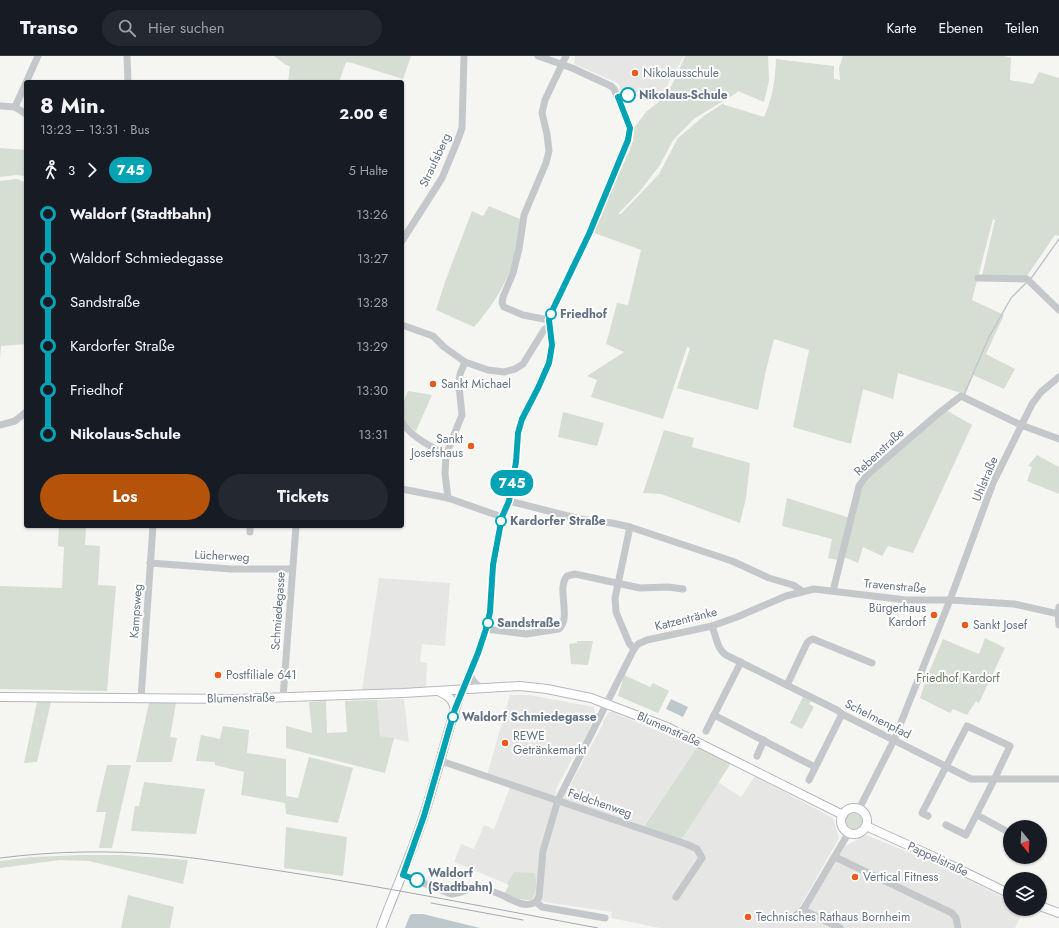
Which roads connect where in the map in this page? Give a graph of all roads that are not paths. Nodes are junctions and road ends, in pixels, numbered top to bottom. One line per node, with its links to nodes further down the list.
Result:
1 (38, 56): 7 (street)
2 (128, 56): 8 (street)
3 (464, 56): 13 (street, Straufsberg)
4 (538, 56): 6 (street)
5 (566, 56): 6 (street)
6 (562, 65): 16 (street); 16 (street)
7 (27, 80)
8 (128, 80)
9 (24, 87): 11 (street)
10 (0, 106): 11 (street)
11 (15, 107): 12 (street)
12 (24, 113)
13 (404, 238)
14 (978, 278): 15 (street)
15 (1059, 310)
16 (549, 323): 18 (street); 28 (street)
17 (404, 326): 18 (street)
18 (465, 362): 25 (street)
19 (1059, 377): 23 (street, Uhlstraße)
20 (24, 414): 21 (street)
21 (0, 425)
22 (404, 425): 25 (street)
23 (1021, 425): 24 (street); 38 (street, Rebenstraße); 39 (street, Uhlstraße)
24 (1059, 439)
25 (446, 455): 27 (street)
26 (404, 489): 27 (street)
27 (448, 498): 29 (street)
28 (509, 501): 29 (street); 30 (street)
29 (502, 517): 43 (street)
30 (630, 527): 35 (street); 37 (street, Travenstraße)
31 (153, 528): 33 (street, Kampsweg)
32 (296, 528): 34 (street, Schmiedegasse)
33 (150, 563): 34 (street, Lücherweg); 53 (street, Kampsweg)
34 (292, 569): 54 (street, Schmiedegasse)
35 (618, 583): 36 (street); 43 (street); 44 (street)
36 (683, 589)
37 (802, 591): 38 (street, Travenstraße); 41 (street, Katzentränke)
38 (833, 591): 39 (street, Travenstraße)
39 (950, 600): 40 (street, Travenstraße); 61 (street, Uhlstraße)
40 (1059, 612): 42 (street)
41 (712, 626): 44 (street, Katzentränke); 45 (street, Schelmenpfad)
42 (1059, 626)
43 (486, 629): 47 (street)
44 (634, 649): 55 (street)
45 (741, 662): 48 (street, Schelmenpfad); 58 (street)
46 (872, 663): 48 (street)
47 (470, 673): 49 (street); 50 (street)
48 (787, 685): 57 (street, Schelmenpfad)
49 (482, 688): 50 (main road, Blumenstraße); 55 (main road, Blumenstraße)
50 (462, 689): 51 (main road, Blumenstraße); 56 (main road)
51 (439, 692): 54 (main road, Blumenstraße); 56 (main road)
52 (0, 697): 53 (main road, Blumenstraße)
53 (141, 698): 54 (main road, Blumenstraße)
54 (283, 698)
55 (606, 703): 69 (street); 71 (main road, Blumenstraße)
56 (455, 709): 63 (main road)
57 (842, 714): 61 (street, Schelmenpfad); 64 (street)
58 (714, 715): 59 (street); 60 (street)
59 (706, 731)
60 (764, 740): 62 (street); 64 (street)
61 (894, 740): 65 (street, Schelmenpfad); 70 (street, Uhlstraße)
62 (757, 756)
63 (441, 761): 69 (street, Feldchenweg); 79 (main road)
64 (815, 767): 67 (street)
65 (947, 767): 68 (street, Schelmenpfad); 68 (street); 73 (street)
66 (1059, 779): 68 (street, Schelmenpfad)
67 (808, 780)
68 (994, 780): 72 (street)
69 (558, 800): 81 (street, Feldchenweg); 82 (street)
70 (859, 809): 71 (main road); 75 (main road)
71 (843, 815): 77 (main road)
72 (977, 815): 74 (street); 76 (street)
73 (928, 816)
74 (946, 825)
75 (866, 826): 77 (main road); 80 (main road, Pappelstraße)
76 (1003, 829)
77 (849, 832): 78 (street)
78 (835, 857): 84 (street); 90 (street)
79 (403, 875): 82 (street); 88 (main road)
80 (1003, 891)
81 (676, 897)
82 (536, 902): 86 (street)
83 (1047, 909): 85 (main road)
84 (803, 910): 87 (street); 89 (street)
85 (1059, 913)
86 (605, 918)
87 (791, 919)
88 (381, 928)
89 (840, 928)
90 (958, 928)

